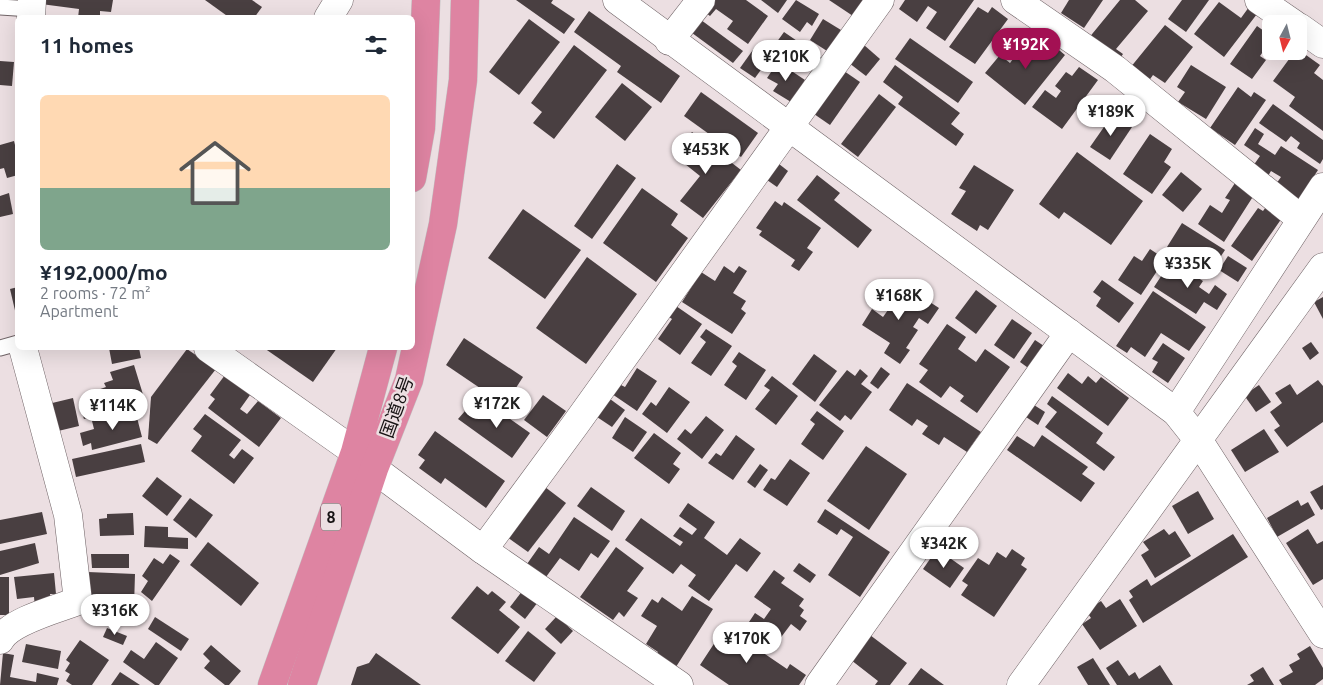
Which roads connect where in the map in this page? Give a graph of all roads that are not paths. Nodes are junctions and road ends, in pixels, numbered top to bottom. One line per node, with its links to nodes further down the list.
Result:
1 (339, 0): 11 (street)
2 (426, 0): 17 (highway)
3 (465, 0): 29 (highway, 国道8号 / 8)
4 (616, 0): 14 (street)
5 (701, 0): 14 (street)
6 (880, 0): 16 (street)
7 (1015, 0): 19 (street)
8 (1259, 0): 12 (street)
9 (0, 7): 10 (lane)
10 (32, 9)
11 (330, 15)
12 (1281, 15)
13 (1308, 33): 15 (street)
14 (669, 41): 16 (street)
15 (1323, 44)
16 (790, 127): 21 (street); 30 (street)
17 (415, 161)
18 (1323, 187): 19 (street)
19 (1301, 219): 27 (street)
20 (1323, 267): 28 (street)
21 (1069, 333): 27 (street); 36 (street)
22 (15, 344): 23 (lane)
23 (0, 348)
24 (24, 350): 32 (street)
25 (211, 350): 29 (street)
26 (384, 350): 29 (highway, 国道8号 / 8)
27 (1176, 412): 28 (street)
28 (1199, 441): 31 (street); 37 (street)
29 (364, 460): 30 (street); 33 (highway, 国道8号 / 8); 34 (highway, 国道8号 / 8)
30 (483, 550): 35 (street)
31 (1323, 634)
32 (0, 640)
33 (272, 685)
34 (302, 685)
35 (679, 685)
36 (819, 685)
37 (1021, 685)

